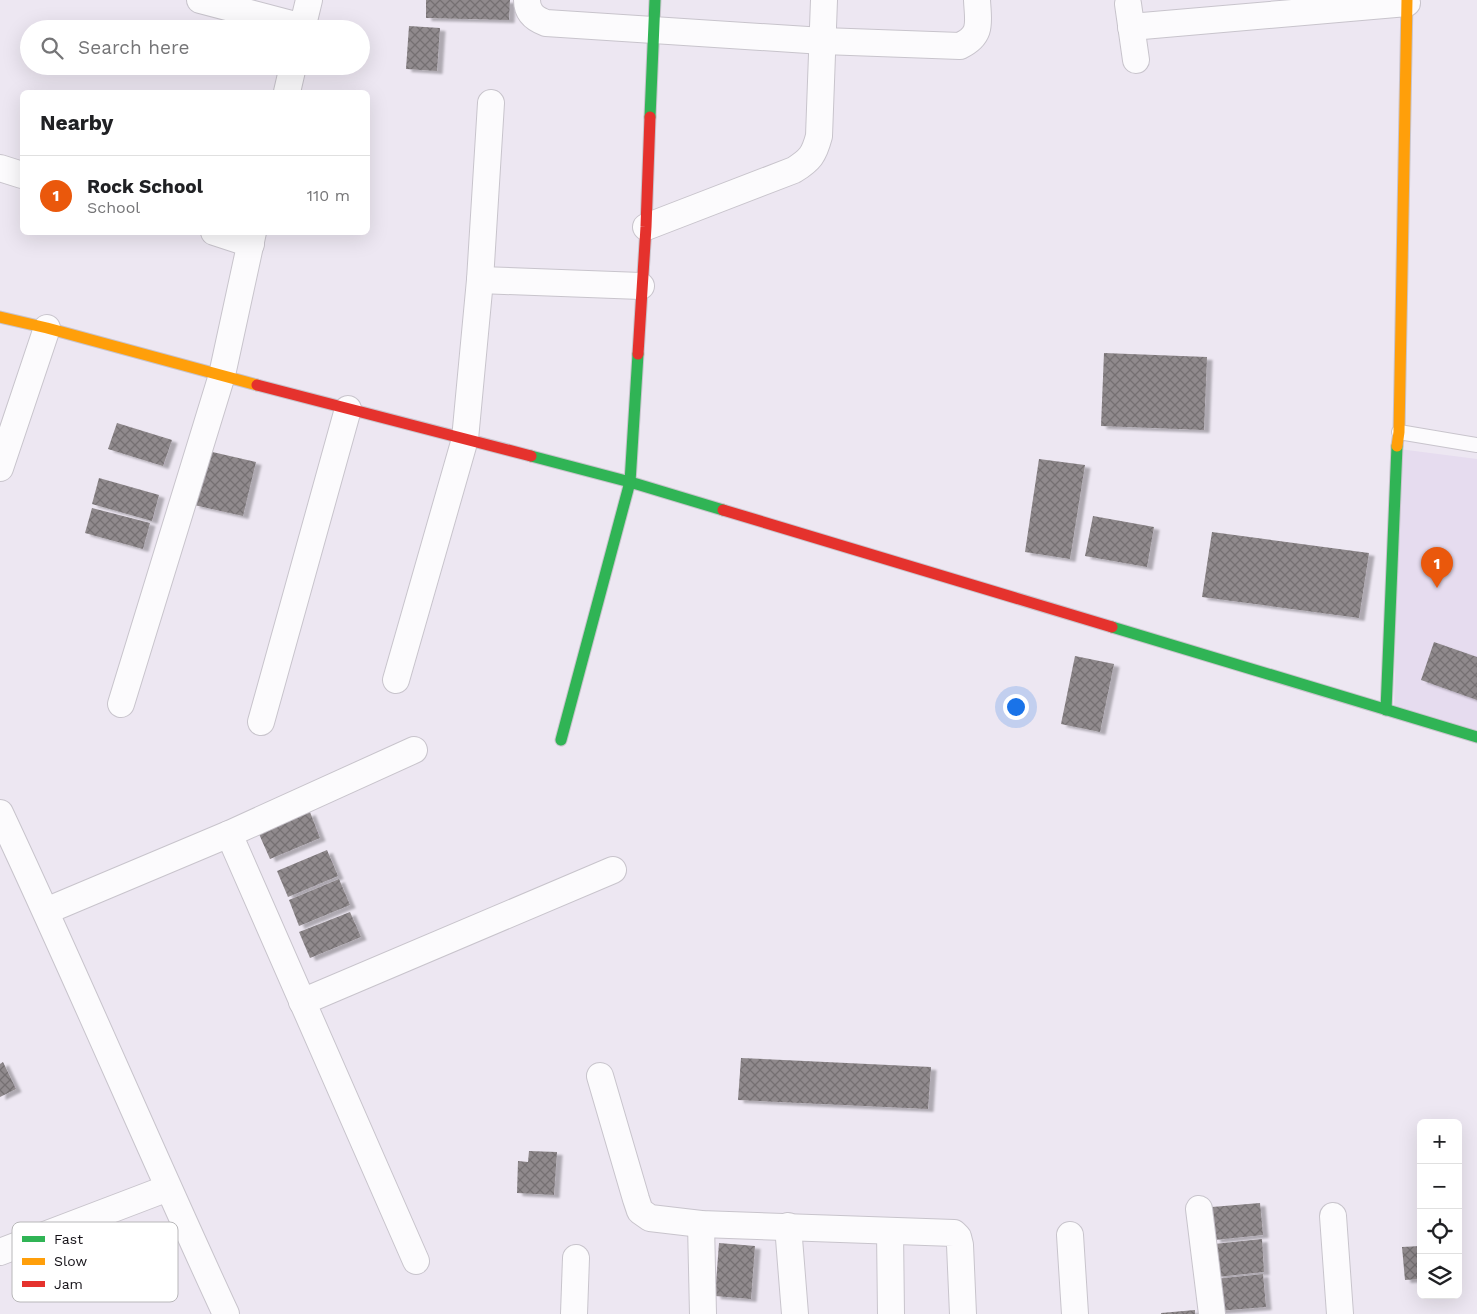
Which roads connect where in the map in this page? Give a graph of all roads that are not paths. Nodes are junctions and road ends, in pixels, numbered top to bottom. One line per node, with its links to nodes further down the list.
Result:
1 (200, 0): 8 (street)
2 (310, 0): 9 (street)
3 (528, 0): 10 (street)
4 (655, 0): 10 (street)
5 (824, 0): 11 (street)
6 (978, 0): 11 (street)
7 (1407, 1): 12 (street); 27 (street)
8 (273, 20)
9 (304, 20)
10 (654, 31): 11 (street); 18 (street)
11 (823, 41): 18 (street)
12 (1136, 60)
13 (291, 75): 14 (street)
14 (287, 90)
15 (491, 103): 21 (street)
16 (0, 168): 17 (street)
17 (20, 174)
18 (646, 227): 22 (street)
19 (233, 235): 20 (street)
20 (252, 238): 25 (street)
21 (480, 280): 22 (street); 28 (street)
22 (641, 286): 31 (street)
23 (0, 317): 24 (street)
24 (47, 328): 25 (street); 30 (street)
25 (222, 375): 26 (street); 33 (street)
26 (348, 409): 28 (street); 35 (street)
27 (1400, 432): 29 (lane); 34 (street)
28 (465, 439): 31 (street); 32 (street)
29 (1477, 445)
30 (0, 468)
31 (630, 482): 34 (street); 37 (street)
32 (396, 680)
33 (121, 704)
34 (1386, 710): 36 (street)
35 (261, 722)
36 (1477, 737)
37 (561, 740)
38 (414, 750): 40 (street)
39 (0, 813): 42 (street)
40 (229, 834): 42 (street); 43 (street)
41 (613, 870): 43 (street)
42 (46, 911): 45 (street)
43 (302, 1002): 56 (street)
44 (600, 1076): 49 (street)
45 (168, 1188): 48 (street); 57 (street)
46 (1199, 1209): 64 (street)
47 (1333, 1216): 65 (street)
48 (79, 1222)
49 (701, 1224): 50 (street); 59 (street)
50 (788, 1226): 51 (street); 60 (street)
51 (890, 1231): 61 (street); 62 (street)
52 (1070, 1235): 63 (street)
53 (12, 1247): 54 (street)
54 (0, 1252)
55 (576, 1258): 58 (street)
56 (416, 1260)
57 (226, 1314)
58 (574, 1314)
59 (703, 1314)
60 (795, 1314)
61 (891, 1314)
62 (962, 1314)
63 (1075, 1314)
64 (1212, 1314)
65 (1340, 1314)

